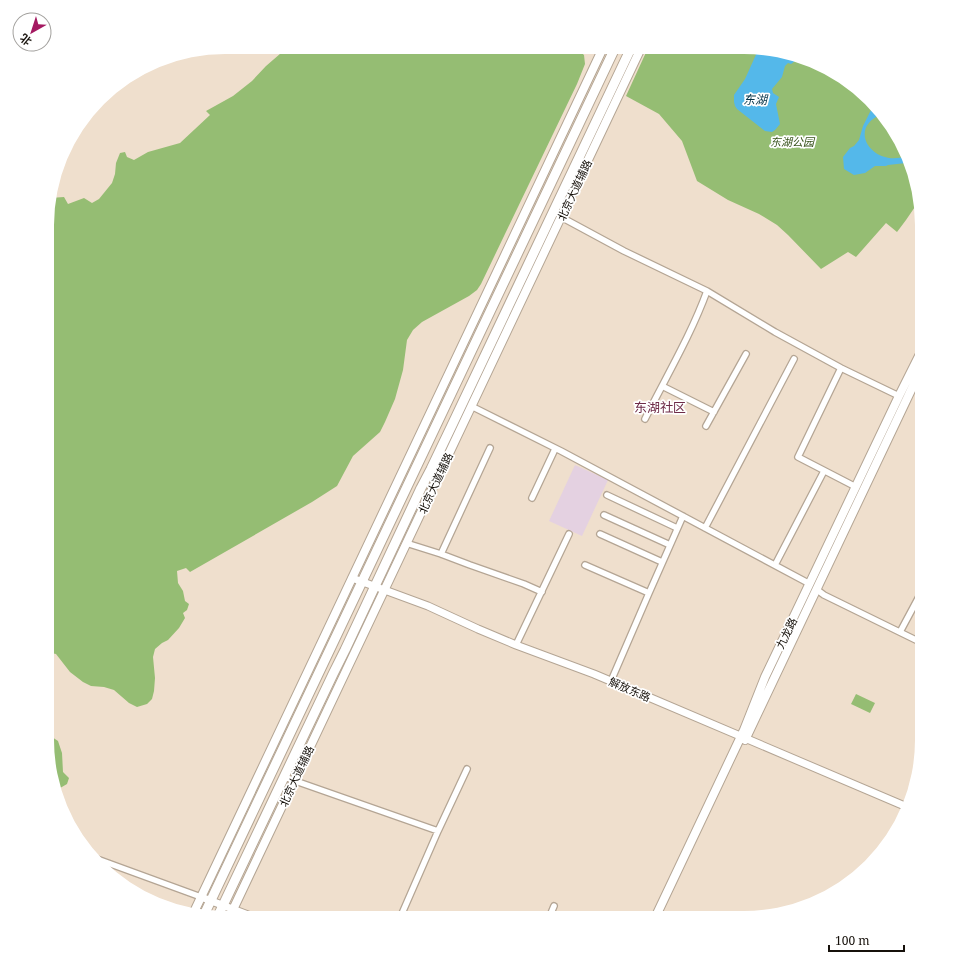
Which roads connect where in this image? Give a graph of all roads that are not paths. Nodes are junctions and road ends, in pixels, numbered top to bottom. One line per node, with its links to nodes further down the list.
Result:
1 (600, 54): 36 (main road)
2 (612, 54): 37 (main road)
3 (628, 54): 38 (main road)
4 (638, 54): 5 (main road, 北京大道辅路)
5 (561, 217): 6 (street); 14 (main road, 北京大道辅路)
6 (707, 290): 10 (street); 12 (street)
7 (746, 354): 15 (street)
8 (794, 359): 27 (street)
9 (915, 364): 13 (main road, 九龙路)
10 (841, 368): 13 (street); 20 (street)
11 (915, 381): 39 (main road, 九龙路)
12 (662, 386): 15 (street); 16 (street)
13 (899, 396): 21 (main road, 九龙路)
14 (471, 406): 19 (street); 30 (main road, 北京大道辅路)
15 (714, 412): 17 (street)
16 (645, 420)
17 (706, 426)
18 (490, 448): 32 (street)
19 (555, 449): 23 (street); 25 (street)
20 (824, 471): 21 (street); 35 (street)
21 (856, 487): 39 (main road, 九龙路)
22 (607, 495): 26 (street)
23 (532, 498)
24 (604, 514): 31 (street)
25 (683, 516): 26 (street); 27 (street)
26 (677, 528): 31 (street)
27 (705, 528): 35 (street)
28 (569, 534): 40 (street)
29 (600, 534): 33 (street)
30 (406, 543): 32 (street); 38 (main road, 北京大道辅路)
31 (670, 545): 33 (street)
32 (441, 554): 40 (street)
33 (662, 562): 41 (street)
34 (585, 565): 41 (street)
35 (775, 565): 39 (street)
36 (353, 576): 37 (street, 解放东路); 55 (main road)
37 (363, 580): 38 (street, 解放东路); 56 (main road)
38 (380, 586): 45 (street, 解放东路); 49 (main road); 50 (main road, 北京大道辅路)
39 (813, 587): 43 (street); 47 (main road, 九龙路)
40 (542, 592): 45 (street)
41 (649, 593): 46 (street)
42 (915, 604): 43 (street)
43 (900, 632): 44 (street)
44 (915, 639)
45 (517, 643): 46 (street, 解放东路)
46 (612, 679): 47 (street, 解放东路)
47 (744, 735): 51 (street, 解放东路); 52 (street, 解放东路); 66 (main road, 九龙路); 67 (main road, 九龙路)
48 (467, 769): 53 (street)
49 (284, 777): 50 (street); 57 (main road)
50 (294, 780): 53 (street); 63 (main road, 北京大道辅路)
51 (904, 801)
52 (902, 805)
53 (438, 831): 64 (street)
54 (105, 862): 55 (street)
55 (200, 898): 56 (street); 59 (main road)
56 (210, 902): 57 (street); 60 (main road)
57 (222, 906): 61 (main road); 62 (street)
58 (554, 906): 65 (street)
59 (195, 909)
60 (206, 910)
61 (220, 911)
62 (228, 911)
63 (232, 911)
64 (403, 911)
65 (552, 911)
66 (657, 911)
67 (664, 911)

